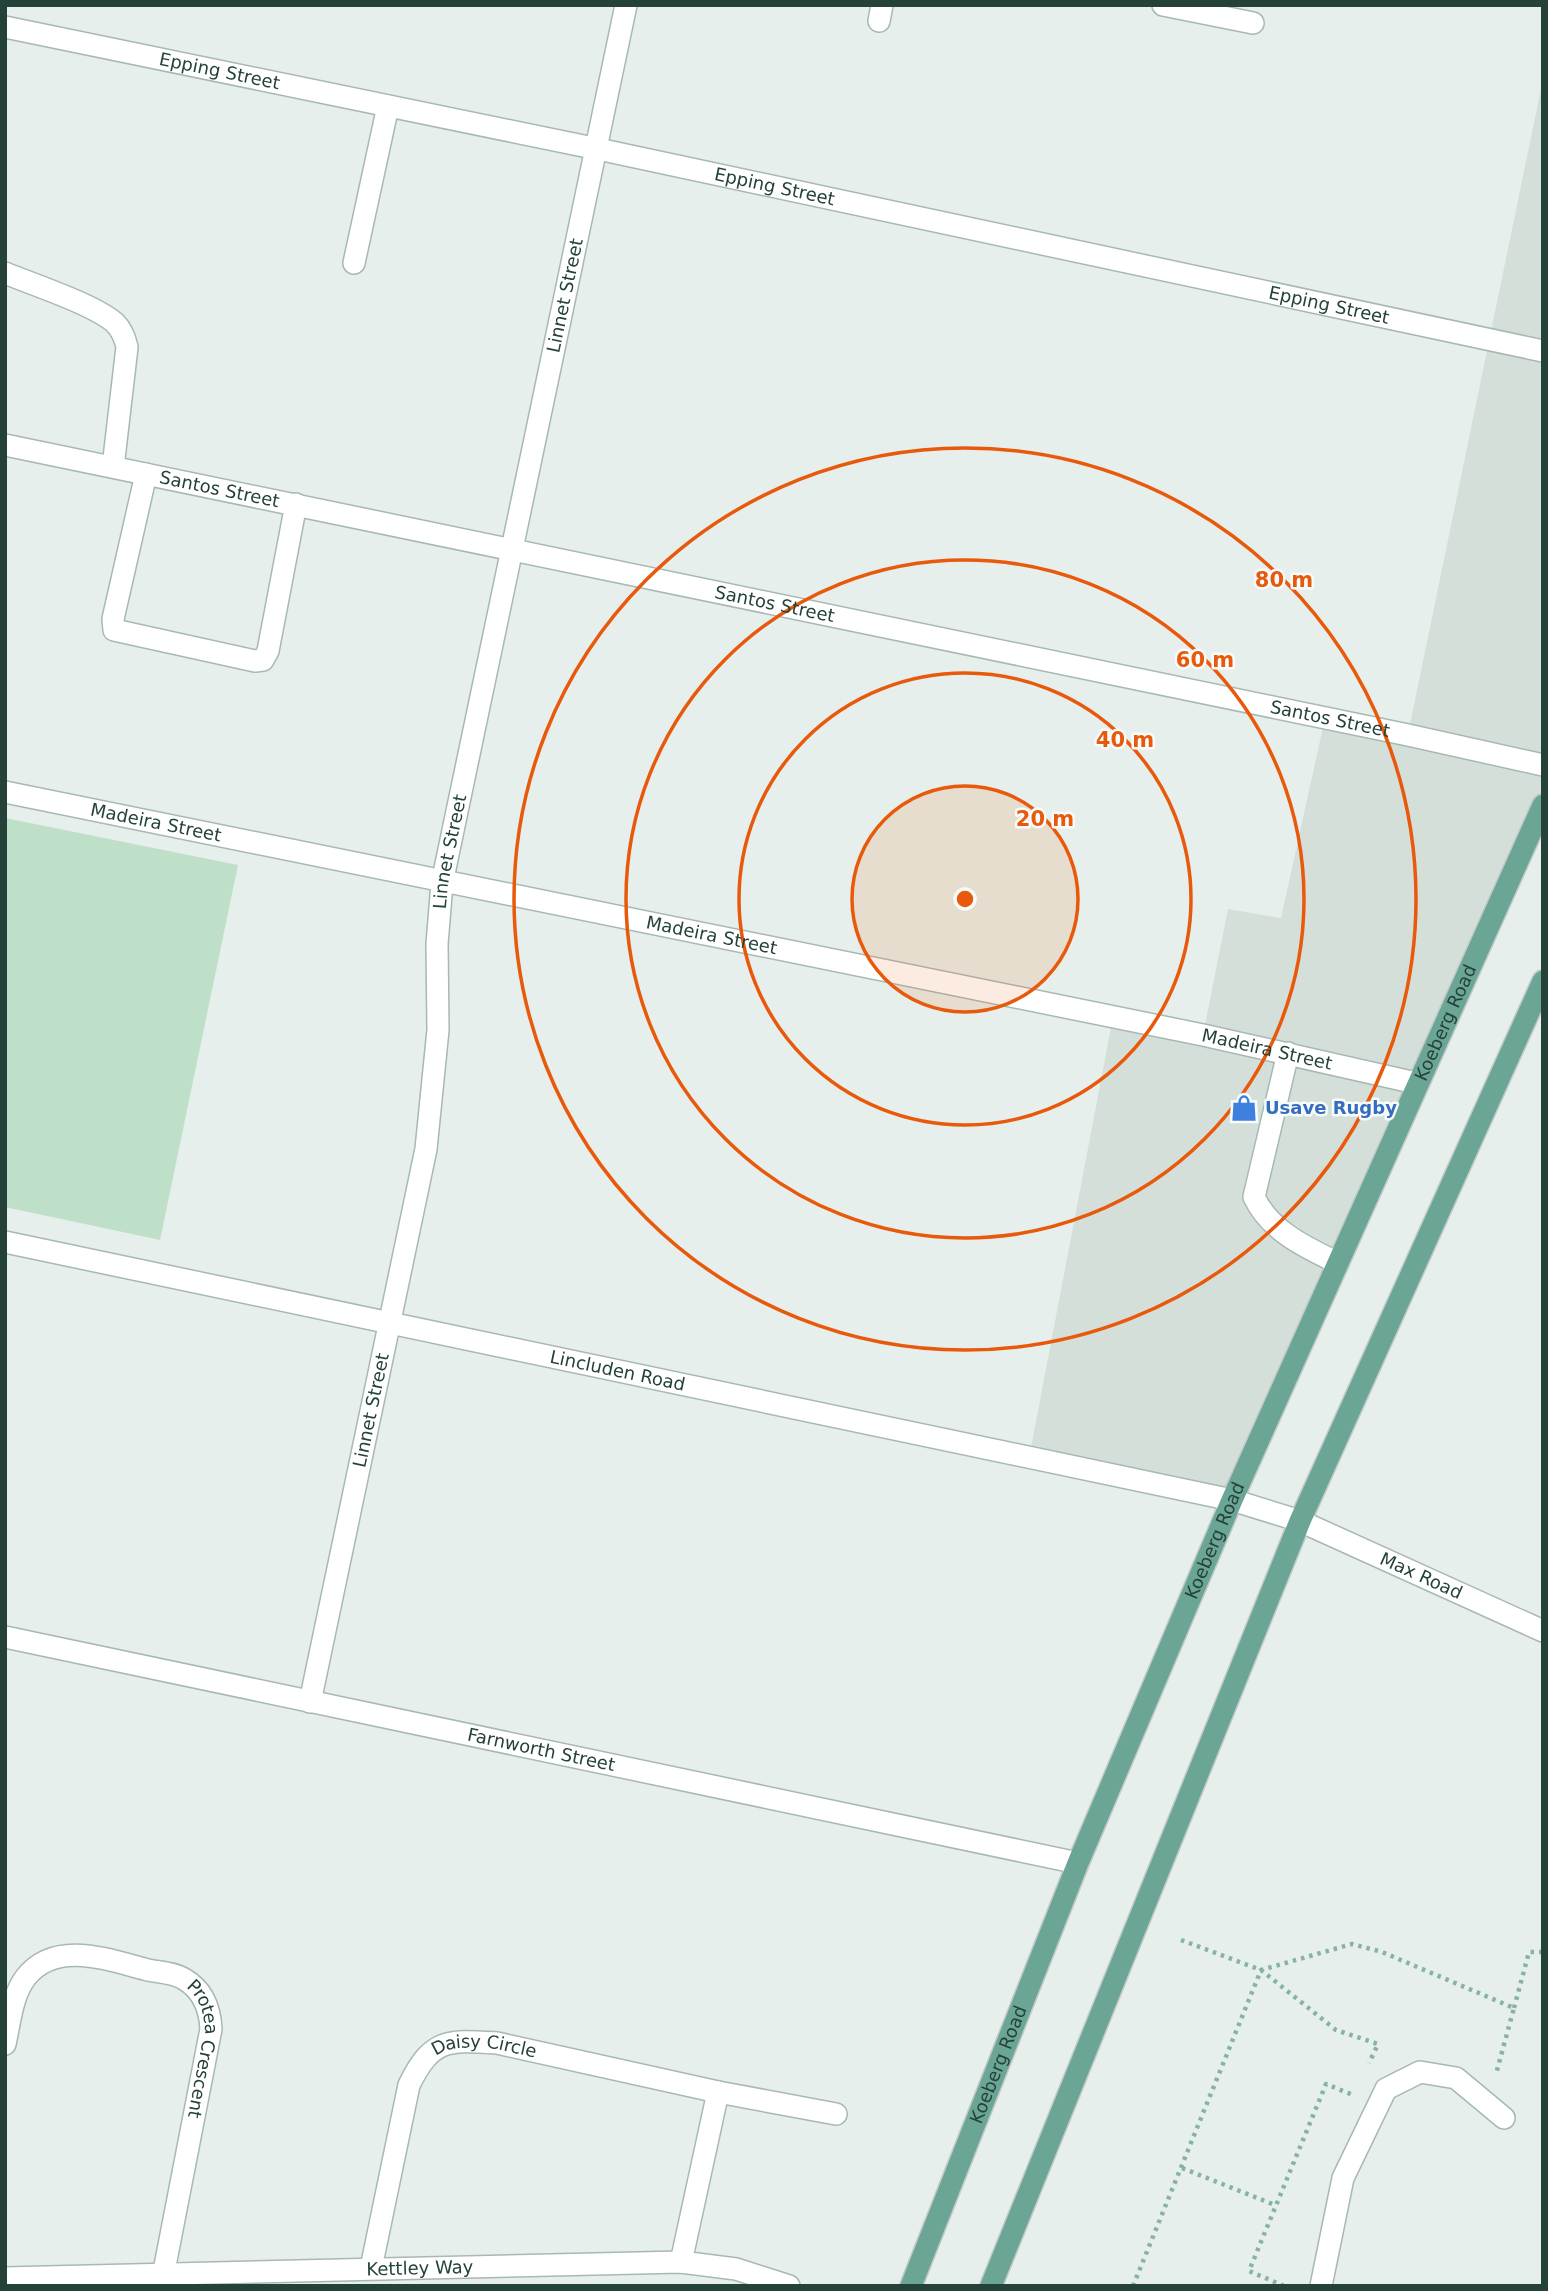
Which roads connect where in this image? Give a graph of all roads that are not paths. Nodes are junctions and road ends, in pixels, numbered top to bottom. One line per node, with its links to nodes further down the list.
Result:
1 (626, 5): 6 (street, Linnet Street)
2 (1163, 5): 3 (street)
3 (1253, 23)
4 (5, 27): 5 (street, Epping Street)
5 (388, 106): 6 (street, Epping Street); 7 (street)
6 (598, 149): 9 (street, Epping Street); 14 (street, Linnet Street)
7 (354, 263)
8 (5, 273): 11 (street)
9 (1543, 351)
10 (5, 445): 11 (street, Santos Street)
11 (113, 467): 12 (street, Santos Street)
12 (146, 474): 13 (street, Santos Street); 13 (street)
13 (296, 504): 14 (street, Santos Street)
14 (514, 549): 15 (street, Santos Street); 18 (street, Linnet Street)
15 (1543, 765)
16 (5, 792): 18 (street, Madeira Street)
17 (1543, 806): 21 (main road, Koeberg Road)
18 (442, 883): 20 (street, Madeira Street); 24 (street, Linnet Street)
19 (1543, 981): 26 (main road)
20 (1288, 1053): 21 (street, Madeira Street); 23 (street)
21 (1416, 1083): 23 (main road, Koeberg Road)
22 (5, 1242): 24 (street, Lincluden Road)
23 (1338, 1263): 25 (main road, Koeberg Road)
24 (390, 1322): 25 (street, Lincluden Road); 29 (street, Linnet Street)
25 (1232, 1500): 26 (street, Lincluden Road); 30 (main road, Koeberg Road)
26 (1300, 1521): 27 (street, Max Road); 41 (main road)
27 (1543, 1631)
28 (5, 1637): 29 (street, Farnworth Street)
29 (310, 1702): 30 (street, Farnworth Street)
30 (1078, 1863): 40 (main road, Koeberg Road)
31 (5, 2044): 37 (street, Protea Crescent)
32 (718, 2092): 33 (street, Daisy Circle); 35 (street); 36 (street, Daisy Circle)
33 (836, 2114)
34 (1504, 2118): 42 (street)
35 (681, 2262): 36 (street, Kettley Way); 39 (street, Kettley Way)
36 (371, 2268): 37 (street, Kettley Way)
37 (163, 2276): 38 (street, Kettley Way)
38 (5, 2277)
39 (789, 2286)
40 (911, 2286)
41 (991, 2286)
42 (1321, 2286)

